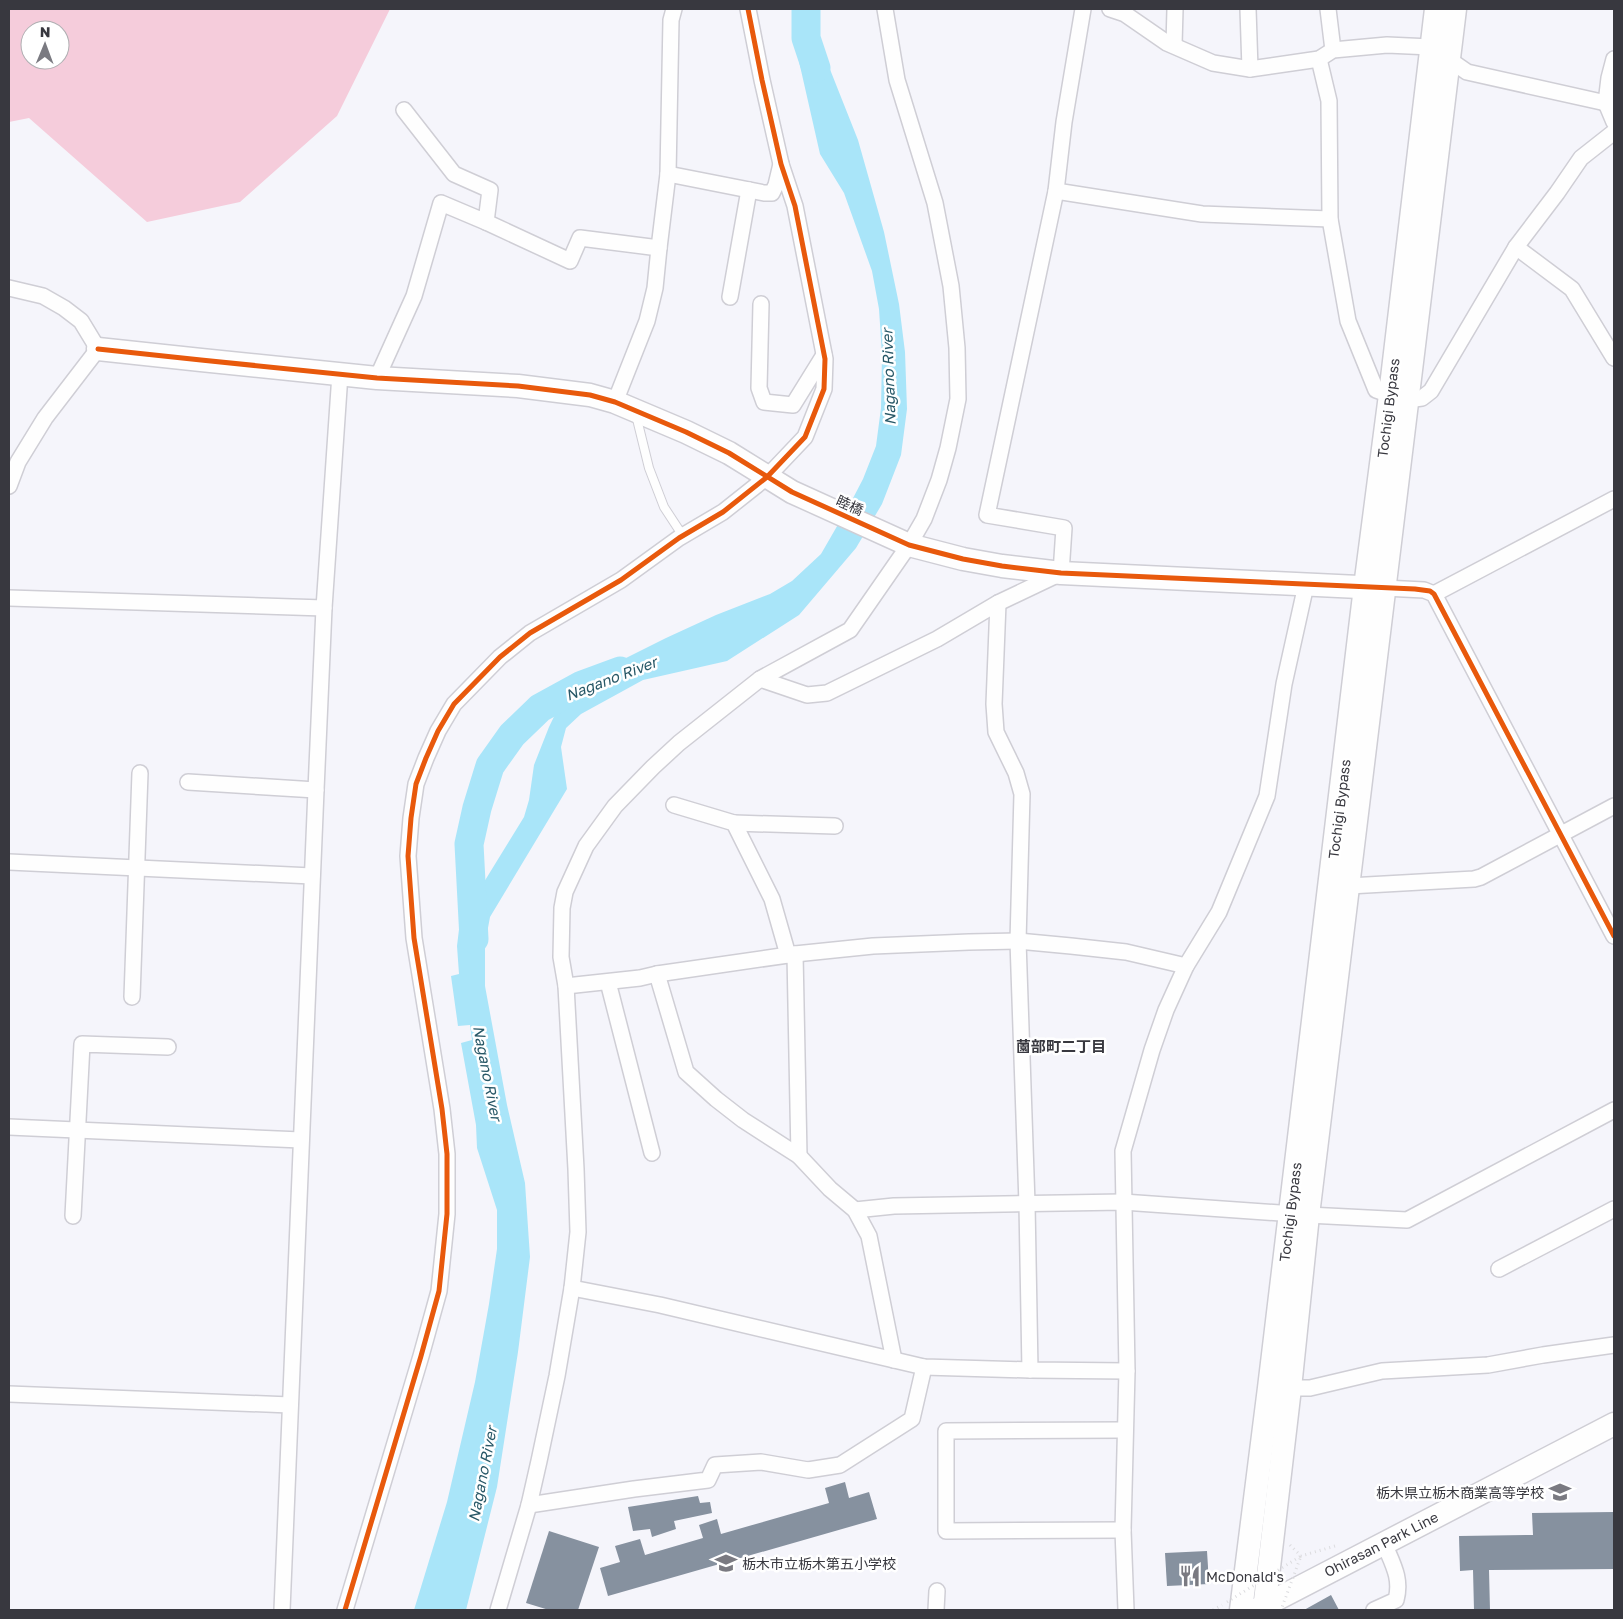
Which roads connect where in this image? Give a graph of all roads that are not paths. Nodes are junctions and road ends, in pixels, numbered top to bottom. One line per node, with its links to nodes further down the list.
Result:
1 (674, 9): 22 (street)
2 (748, 9): 21 (street)
3 (885, 9): 44 (street)
4 (1083, 9): 24 (street)
5 (1110, 9): 11 (street)
6 (1175, 9): 11 (street)
7 (1248, 9): 16 (street)
8 (1328, 9): 12 (street)
9 (1436, 9): 13 (main road, Tochigi Bypass)
10 (1455, 9): 13 (main road, Tochigi Bypass)
11 (1174, 46): 16 (street)
12 (1333, 50): 13 (street); 14 (street)
13 (1440, 54): 17 (street); 38 (main road, Tochigi Bypass)
14 (1319, 59): 16 (street); 25 (street)
15 (1614, 59): 17 (street)
16 (1250, 70)
17 (1606, 103): 19 (street)
18 (404, 110): 26 (street)
19 (1614, 122)
20 (1614, 132): 27 (street)
21 (781, 164): 23 (street); 34 (street)
22 (668, 174): 23 (street); 28 (street)
23 (749, 190): 30 (street)
24 (1056, 191): 25 (street); 45 (street)
25 (1330, 219): 38 (street)
26 (486, 222): 28 (street); 37 (street)
27 (1516, 247): 32 (street); 38 (street)
28 (658, 248): 39 (street)
29 (9, 288): 33 (street)
30 (730, 297)
31 (761, 304): 34 (street)
32 (1611, 343): 35 (street)
33 (98, 349): 36 (main road, 睦橋); 41 (street)
34 (824, 355): 40 (street)
35 (1614, 358)
36 (340, 374): 37 (main road, 睦橋); 51 (street)
37 (377, 378): 39 (main road, 睦橋)
38 (1399, 398): 47 (main road, Tochigi Bypass)
39 (625, 406): 40 (main road, 睦橋); 43 (lane)
40 (767, 477): 43 (street); 44 (main road, 睦橋)
41 (9, 486)
42 (1614, 499): 48 (street)
43 (683, 536): 105 (street)
44 (904, 542): 45 (main road, 睦橋); 52 (street)
45 (1061, 573): 46 (main road, 睦橋); 50 (street)
46 (1306, 585): 47 (main road, 睦橋); 68 (street)
47 (1374, 587): 48 (street); 64 (main road, Tochigi Bypass); 84 (main road, Tochigi Bypass)
48 (1434, 594): 60 (street)
49 (9, 598): 51 (street)
50 (998, 603): 52 (street); 66 (street)
51 (324, 608): 55 (street)
52 (760, 679): 71 (street)
53 (140, 773): 62 (street)
54 (188, 782): 55 (street)
55 (316, 790): 63 (street)
56 (674, 805): 58 (street)
57 (1614, 806): 60 (street)
58 (734, 823): 59 (street); 67 (street)
59 (835, 826)
60 (1561, 834): 64 (street); 65 (street)
61 (9, 862): 62 (street)
62 (137, 868): 63 (street); 72 (street)
63 (312, 876): 77 (street)
64 (1349, 886): 84 (main road, Tochigi Bypass)
65 (1614, 936)
66 (1018, 941): 67 (street); 68 (street); 81 (street)
67 (791, 954): 69 (street); 79 (street)
68 (1186, 966): 80 (street)
69 (657, 974): 70 (street); 79 (street)
70 (608, 982): 71 (street); 78 (street)
71 (566, 986): 87 (street)
72 (132, 997)
73 (168, 1047): 76 (street)
74 (1614, 1110): 84 (street)
75 (9, 1127): 76 (street)
76 (77, 1130): 77 (street); 85 (street)
77 (302, 1140): 95 (street)
78 (652, 1153)
79 (799, 1156): 83 (street)
80 (1123, 1202): 81 (street); 84 (street); 92 (street)
81 (1028, 1204): 83 (street); 91 (street)
82 (1614, 1209): 86 (street)
83 (854, 1210): 89 (street)
84 (1299, 1214): 93 (main road, Tochigi Bypass)
85 (73, 1216)
86 (1499, 1269)
87 (572, 1288): 89 (street); 98 (street)
88 (1614, 1345): 93 (street)
89 (894, 1360): 90 (street)
90 (924, 1367): 91 (street); 98 (street)
91 (1030, 1370): 92 (street)
92 (1126, 1371): 97 (street)
93 (1280, 1388): 102 (main road, Tochigi Bypass); 103 (main road, Tochigi Bypass)
94 (9, 1394): 95 (street)
95 (290, 1405): 104 (street)
96 (1614, 1424): 100 (main road, Ohirasan Park Line)
97 (1125, 1430): 99 (street); 99 (street)
98 (529, 1505): 106 (street)
99 (1123, 1530): 108 (street)
100 (1384, 1543): 103 (main road, Ohirasan Park Line); 109 (street)
101 (937, 1591): 107 (street)
102 (1234, 1606)
103 (1266, 1609)
104 (282, 1610)
105 (345, 1610)
106 (498, 1610)
107 (936, 1610)
108 (1126, 1610)
109 (1374, 1610)

